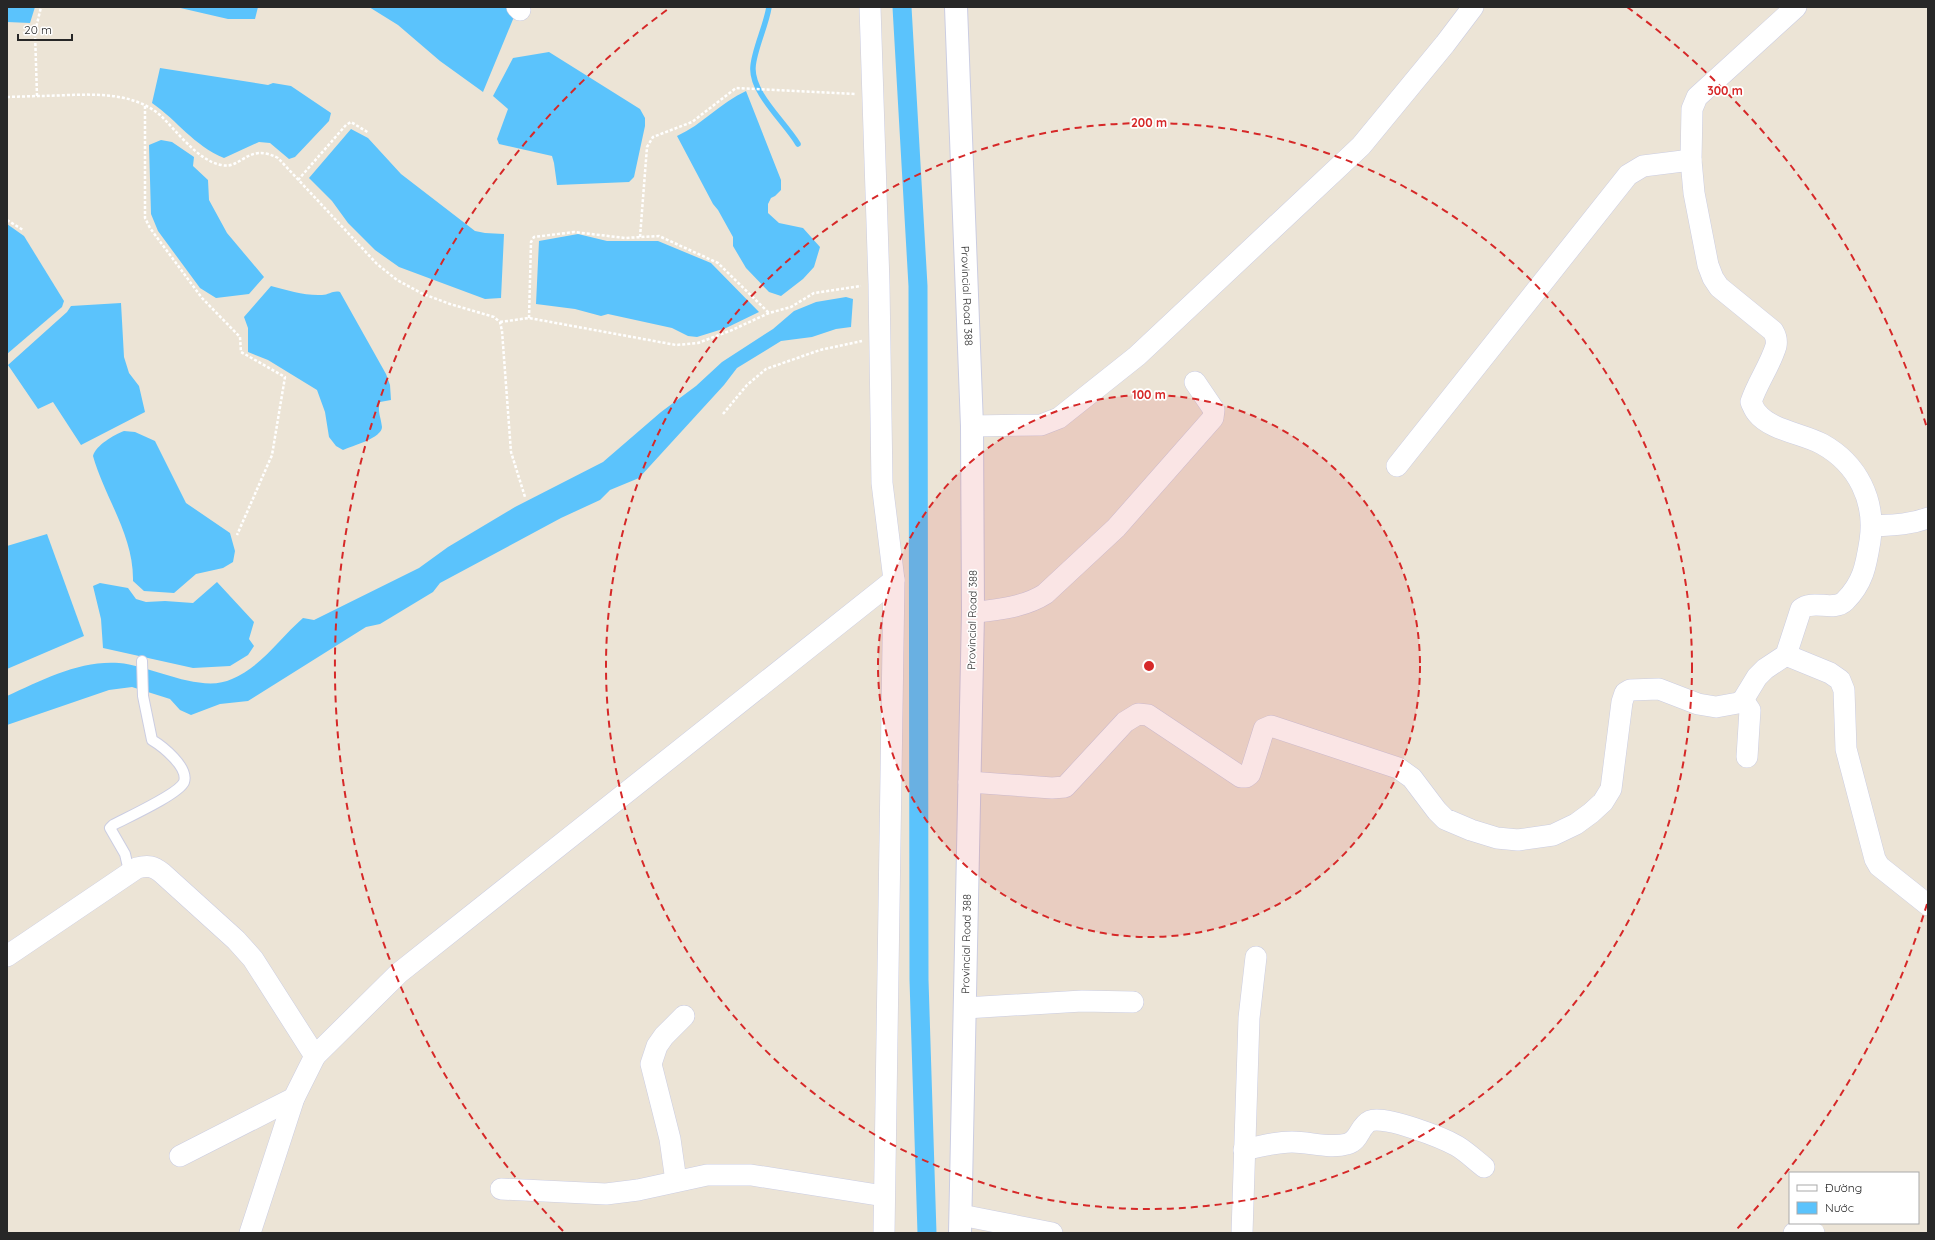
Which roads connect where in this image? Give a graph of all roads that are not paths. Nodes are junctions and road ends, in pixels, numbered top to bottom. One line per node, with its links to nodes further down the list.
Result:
1 (870, 7): 11 (street)
2 (956, 7): 7 (main road, Provincial Road 388)
3 (1473, 7): 7 (street)
4 (1796, 7): 5 (street)
5 (1691, 160): 8 (street); 10 (street)
6 (1195, 382): 12 (street)
7 (972, 426): 12 (main road, Provincial Road 388)
8 (1397, 466)
9 (1928, 518): 10 (street)
10 (1872, 526): 13 (street)
11 (894, 580): 25 (street); 32 (street)
12 (973, 613): 17 (main road, Provincial Road 388)
13 (1786, 655): 15 (street); 19 (street)
14 (142, 661): 18 (lane)
15 (1743, 700): 16 (street); 17 (street)
16 (1747, 757)
17 (969, 782): 23 (main road, Provincial Road 388)
18 (128, 867)
19 (1928, 905)
20 (7, 956): 25 (street)
21 (1256, 957): 27 (street)
22 (1133, 1002): 23 (street)
23 (965, 1008): 33 (main road, Provincial Road 388)
24 (684, 1016): 30 (street)
25 (314, 1056): 26 (street)
26 (294, 1098): 28 (street); 34 (street)
27 (1244, 1150): 29 (street); 37 (street)
28 (180, 1156)
29 (1484, 1167)
30 (676, 1181): 31 (street); 32 (street)
31 (501, 1189)
32 (884, 1196): 35 (street)
33 (960, 1224): 36 (street)
34 (250, 1233)
35 (884, 1233)
36 (1052, 1233)
37 (1242, 1233)
38 (1794, 1233): 39 (street)
39 (1814, 1233)

